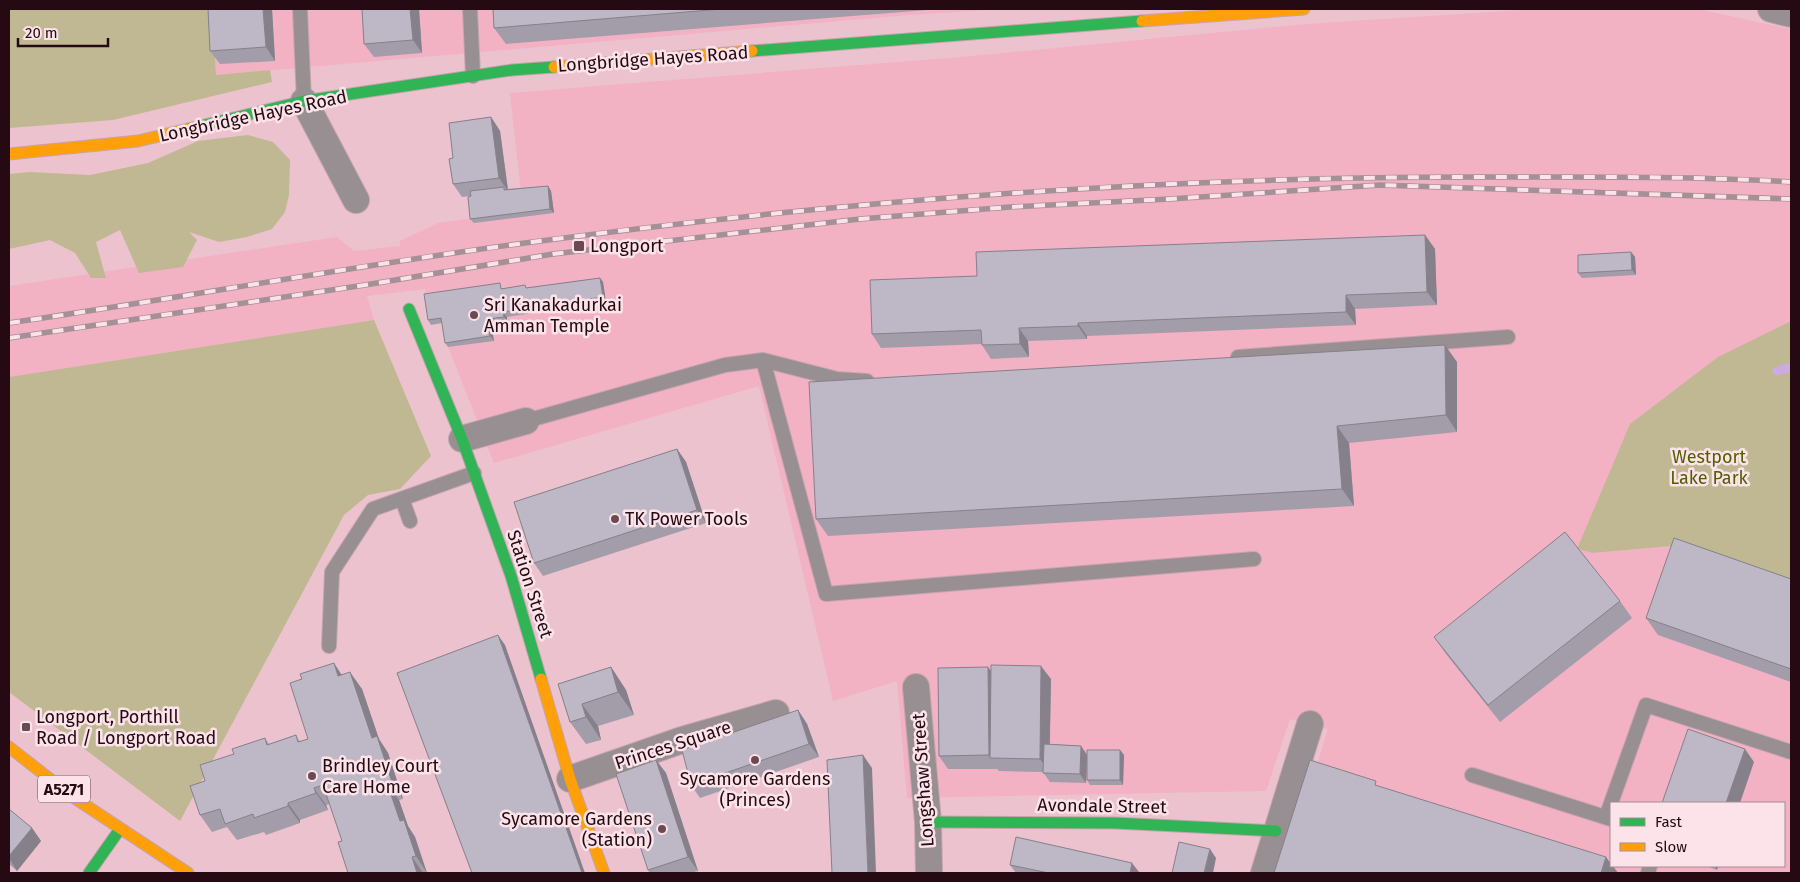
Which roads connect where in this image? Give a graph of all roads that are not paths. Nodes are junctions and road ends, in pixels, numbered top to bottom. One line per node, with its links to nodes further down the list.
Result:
1 (300, 9): 7 (lane)
2 (470, 9): 6 (lane)
3 (1304, 9): 6 (street, Longbridge Hayes Road)
4 (1771, 9): 5 (street)
5 (1791, 14)
6 (473, 76): 7 (street, Longbridge Hayes Road)
7 (304, 101): 8 (street, Longbridge Hayes Road); 9 (street)
8 (9, 154)
9 (356, 200)
10 (409, 309): 16 (street, Station Street)
11 (1508, 337): 12 (lane)
12 (1222, 359)
13 (763, 360): 14 (lane); 15 (lane); 20 (lane)
14 (881, 382)
15 (526, 421): 16 (street)
16 (462, 439): 17 (street, Station Street)
17 (474, 473): 18 (lane); 28 (street, Station Street)
18 (402, 499): 19 (lane); 21 (lane)
19 (410, 521)
20 (1254, 559)
21 (329, 646)
22 (916, 687): 31 (street, Longshaw Street)
23 (776, 713): 28 (street, Princes Square)
24 (1310, 724): 33 (street)
25 (9, 748): 32 (street, A5271)
26 (1791, 752): 29 (lane)
27 (1472, 775): 30 (lane)
28 (570, 779): 36 (street, Station Street)
29 (1613, 802)
30 (1608, 818)
31 (928, 822): 33 (street, Avondale Street); 37 (street, Longshaw Street)
32 (120, 829): 34 (street); 35 (street, A5271)
33 (1276, 831): 38 (street)
34 (89, 873)
35 (188, 873)
36 (604, 873)
37 (929, 873)
38 (1264, 873)

